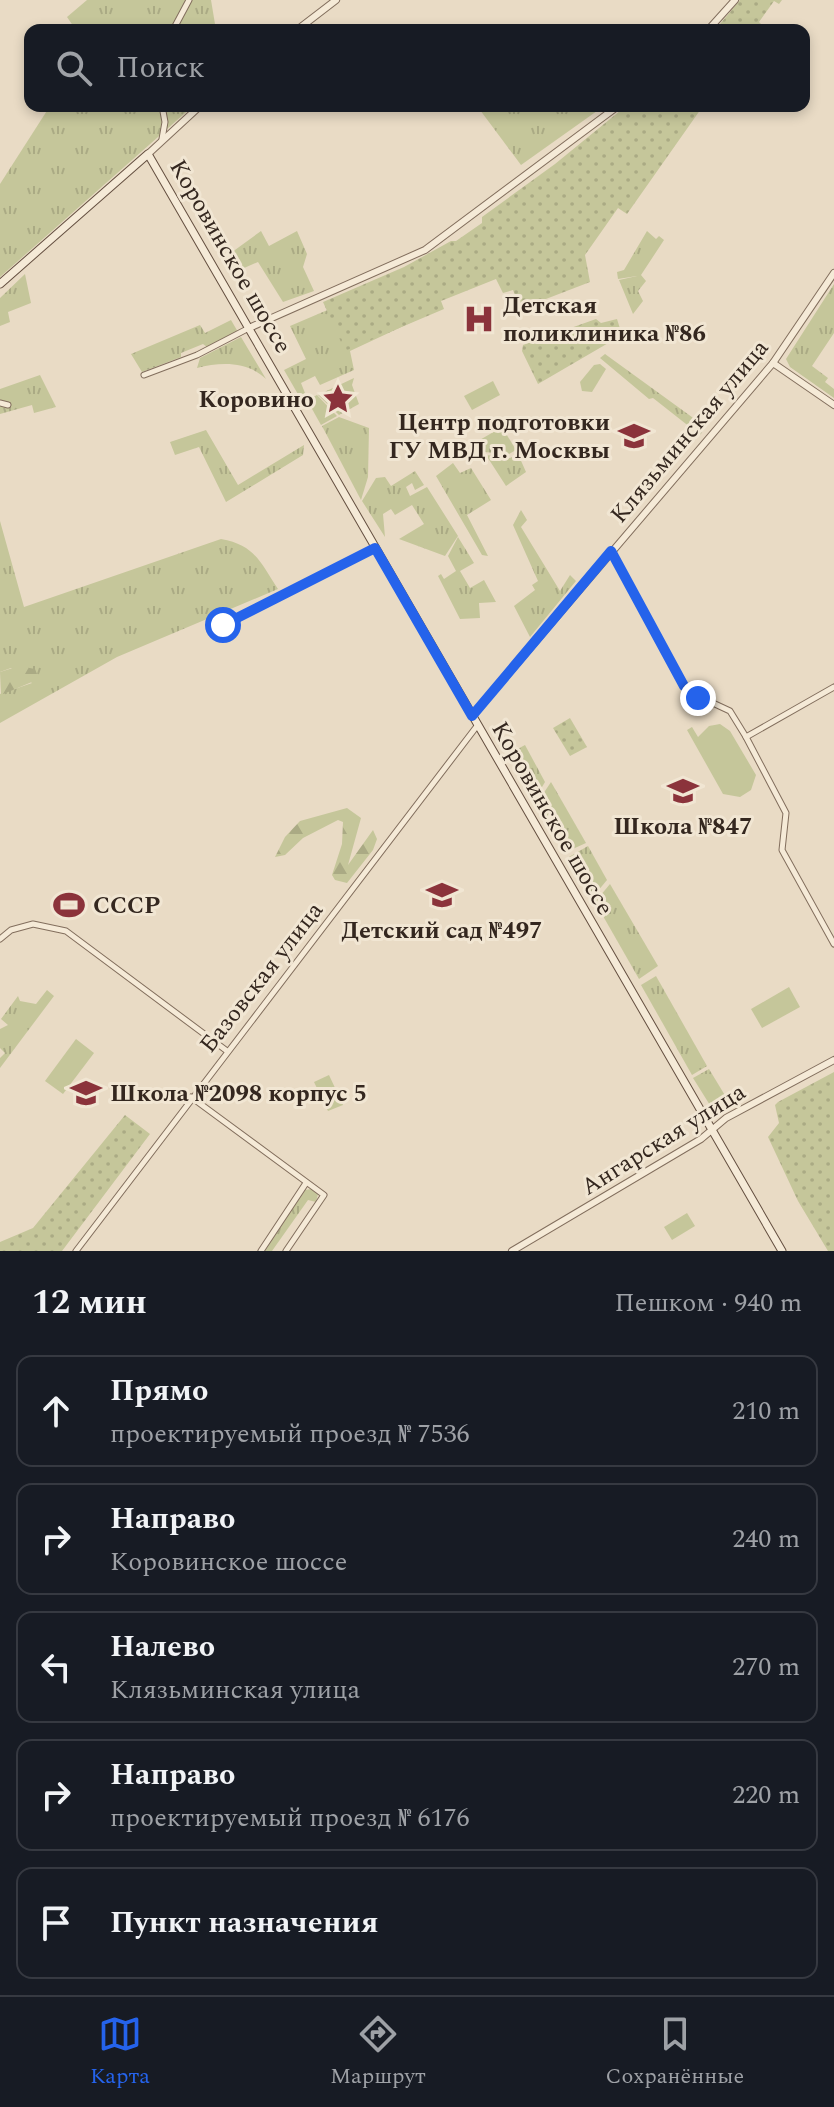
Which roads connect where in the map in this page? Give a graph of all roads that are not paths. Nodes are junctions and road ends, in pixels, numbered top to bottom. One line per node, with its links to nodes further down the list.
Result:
1 (189, 0): 4 (street)
2 (336, 0): 5 (street)
3 (735, 0): 6 (street)
4 (176, 24)
5 (305, 24)
6 (713, 24)
7 (163, 112): 10 (street)
8 (193, 112): 10 (street)
9 (610, 112): 14 (street)
10 (162, 139): 11 (street)
11 (148, 154): 13 (main road); 14 (main road, Коровинское шоссе)
12 (834, 273): 15 (street, Клязьминская улица)
13 (0, 284)
14 (249, 328): 16 (street); 20 (main road, Коровинское шоссе)
15 (773, 363): 19 (street); 21 (street, Клязьминская улица)
16 (144, 375)
17 (0, 403): 18 (street)
18 (8, 405)
19 (834, 405)
20 (375, 548): 22 (street); 24 (main road, Коровинское шоссе)
21 (611, 551): 24 (street, Клязьминская улица); 26 (street)
22 (223, 625)
23 (834, 687): 26 (street)
24 (472, 716): 25 (main road, Коровинское шоссе)
25 (477, 726): 29 (street, Базовская улица); 32 (main road, Коровинское шоссе)
26 (746, 737): 28 (street)
27 (0, 939): 29 (street)
28 (834, 944)
29 (227, 1051): 31 (street, Базовская улица)
30 (834, 1060): 32 (street, Ангарская улица)
31 (191, 1097): 33 (street); 34 (street, Базовская улица)
32 (712, 1131): 37 (street, Ангарская улица); 38 (main road, Коровинское шоссе)
33 (306, 1183): 35 (street); 36 (street)
34 (76, 1251)
35 (261, 1251)
36 (286, 1251)
37 (512, 1251)
38 (782, 1251)

